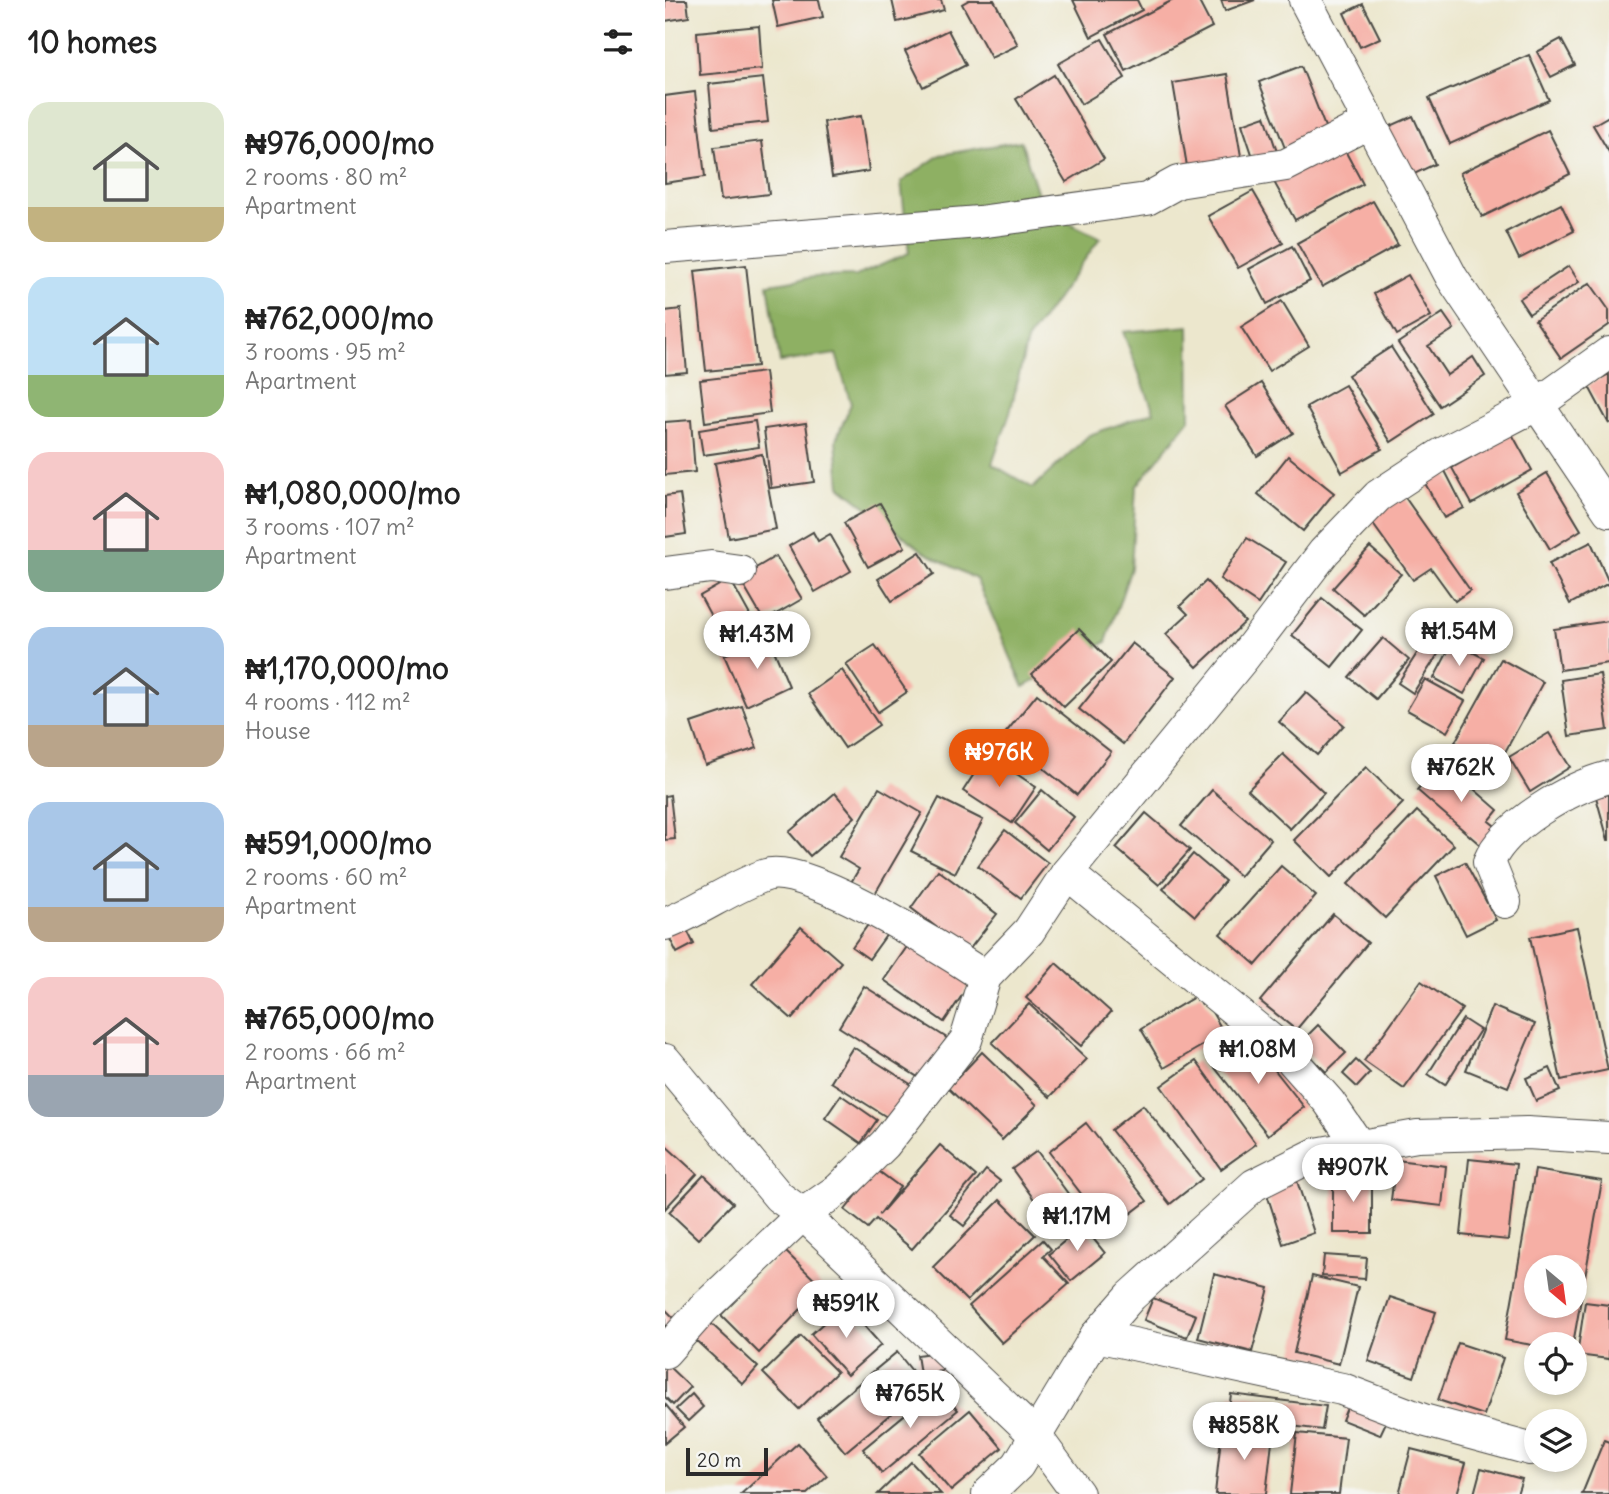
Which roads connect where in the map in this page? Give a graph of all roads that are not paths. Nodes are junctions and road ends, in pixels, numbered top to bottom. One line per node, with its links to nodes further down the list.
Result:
1 (1304, 0): 2 (street)
2 (1370, 122): 3 (street); 5 (street)
3 (665, 247)
4 (1609, 353): 5 (street)
5 (1538, 404): 6 (street); 10 (street)
6 (1609, 511)
7 (740, 571): 8 (street)
8 (665, 573)
9 (1609, 777): 11 (street)
10 (1066, 873): 13 (street); 16 (street)
11 (1505, 902)
12 (665, 924): 13 (street)
13 (985, 977): 17 (street)
14 (665, 1060): 17 (street)
15 (1609, 1138): 16 (street)
16 (1360, 1146): 18 (street)
17 (803, 1214): 19 (street); 20 (street)
18 (1096, 1336): 20 (street); 21 (street)
19 (665, 1352)
20 (1034, 1434): 22 (street); 23 (street)
21 (1524, 1447)
22 (1018, 1465): 23 (street); 24 (street)
23 (1069, 1485)
24 (988, 1494)

